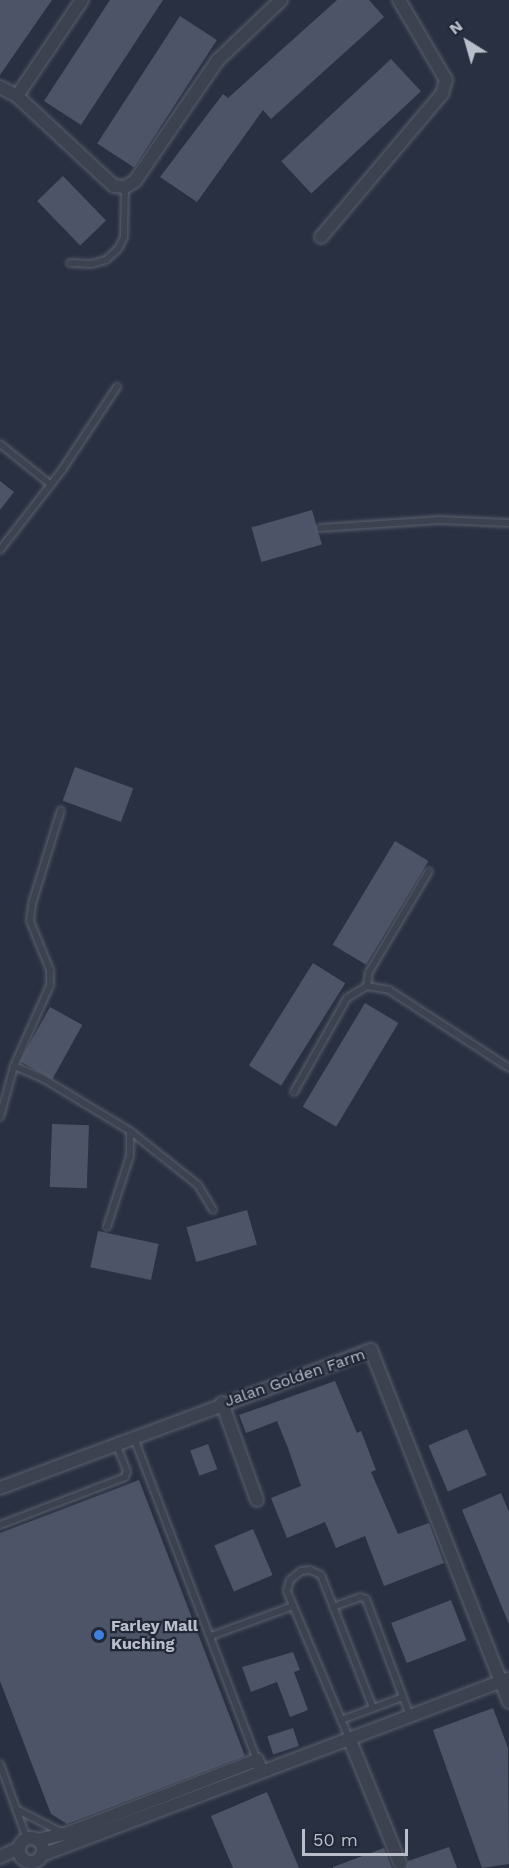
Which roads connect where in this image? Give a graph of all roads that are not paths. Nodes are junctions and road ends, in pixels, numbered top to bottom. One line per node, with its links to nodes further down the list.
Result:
1 (82, 0): 5 (street)
2 (280, 0): 6 (street)
3 (399, 0): 7 (street)
4 (0, 87): 5 (street)
5 (16, 96): 6 (street)
6 (120, 187): 8 (lane)
7 (321, 237)
8 (70, 263)
9 (117, 387): 11 (lane)
10 (0, 444): 11 (lane)
11 (50, 484): 14 (lane)
12 (509, 524): 13 (lane)
13 (320, 528)
14 (0, 550)
15 (61, 810): 18 (lane)
16 (429, 871): 17 (lane)
17 (367, 986): 19 (lane); 20 (lane)
18 (14, 1066): 21 (lane); 22 (lane)
19 (509, 1068)
20 (294, 1092)
21 (0, 1117)
22 (130, 1131): 23 (lane); 24 (lane)
23 (213, 1210)
24 (107, 1227)
25 (222, 1403): 26 (street, Jalan Golden Farm); 29 (street); 34 (street, Jalan Golden Farm)
26 (133, 1437): 27 (street, Jalan Golden Farm); 33 (lane)
27 (116, 1444): 28 (street, Jalan Golden Farm); 30 (lane)
28 (0, 1488)
29 (257, 1500)
30 (0, 1525)
31 (293, 1606): 32 (lane); 33 (lane); 39 (lane)
32 (333, 1607): 35 (lane); 37 (lane)
33 (211, 1636): 42 (lane)
34 (505, 1681): 36 (street, Jalan Golden Farm); 38 (street)
35 (404, 1697): 37 (lane); 38 (lane)
36 (509, 1702)
37 (373, 1708): 39 (lane)
38 (410, 1716): 40 (street)
39 (341, 1720): 40 (lane)
40 (349, 1738): 42 (street); 48 (street)
41 (0, 1764): 43 (lane)
42 (260, 1766): 44 (street); 46 (street)
43 (16, 1808): 44 (lane); 45 (lane)
44 (65, 1834): 45 (street)
45 (28, 1842): 46 (street); 47 (street); 49 (street)
46 (42, 1855): 49 (street)
47 (0, 1857)
48 (400, 1863)
49 (24, 1865)

